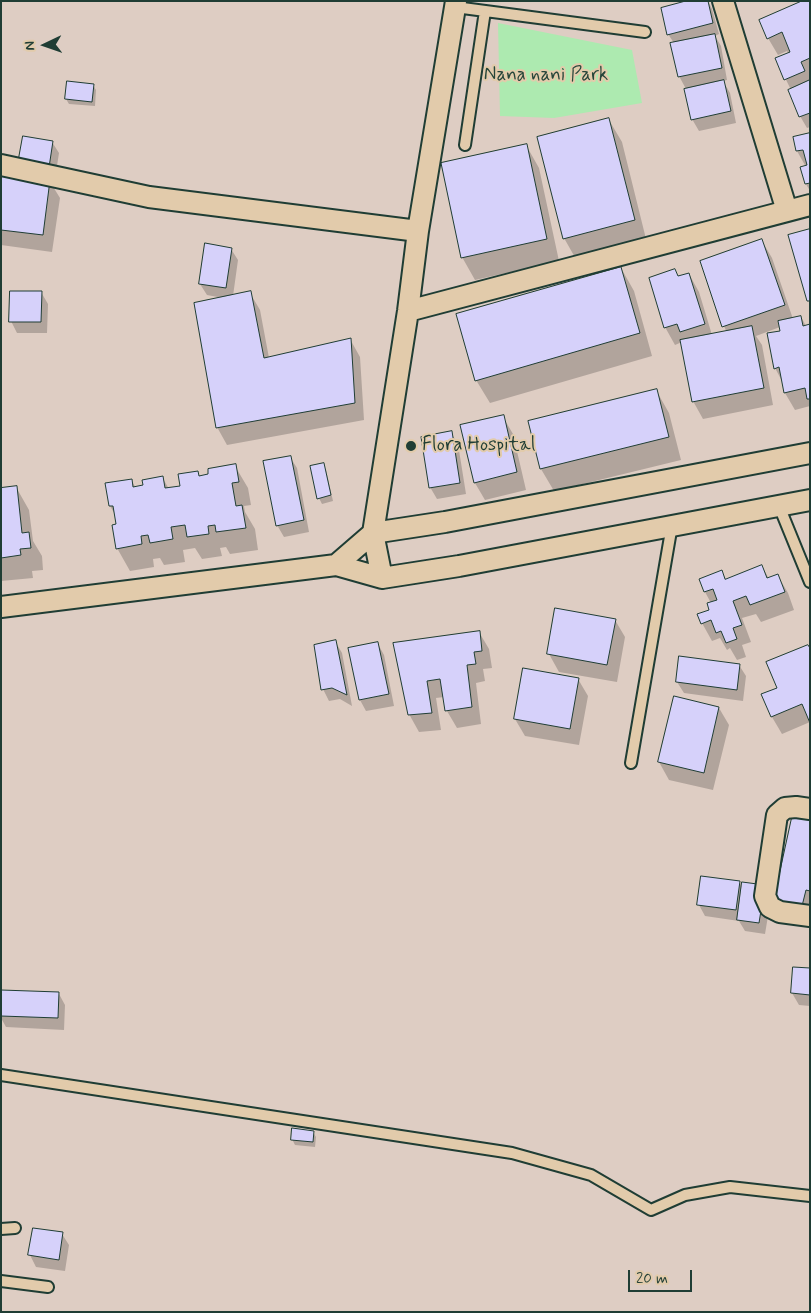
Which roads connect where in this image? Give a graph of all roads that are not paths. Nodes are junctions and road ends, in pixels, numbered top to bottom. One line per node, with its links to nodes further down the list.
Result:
1 (723, 1): 8 (street)
2 (456, 4): 3 (lane); 9 (street)
3 (485, 11): 4 (lane); 5 (lane)
4 (645, 32)
5 (465, 145)
6 (1, 165): 9 (street)
7 (810, 205): 8 (street)
8 (787, 211): 10 (street)
9 (418, 231): 10 (street)
10 (408, 312): 15 (street)
11 (810, 453): 15 (street)
12 (810, 500): 13 (street)
13 (780, 506): 14 (street); 18 (lane)
14 (672, 525): 17 (street); 20 (lane)
15 (373, 533): 16 (street); 17 (street)
16 (336, 565): 17 (street); 19 (street)
17 (382, 578)
18 (810, 582)
19 (1, 607)
20 (631, 763)
21 (810, 809): 22 (street)
22 (810, 916)
23 (1, 1076): 24 (lane)
24 (810, 1196)
25 (14, 1228): 26 (lane)
26 (1, 1229)
27 (1, 1281): 28 (lane)
28 (48, 1287)

